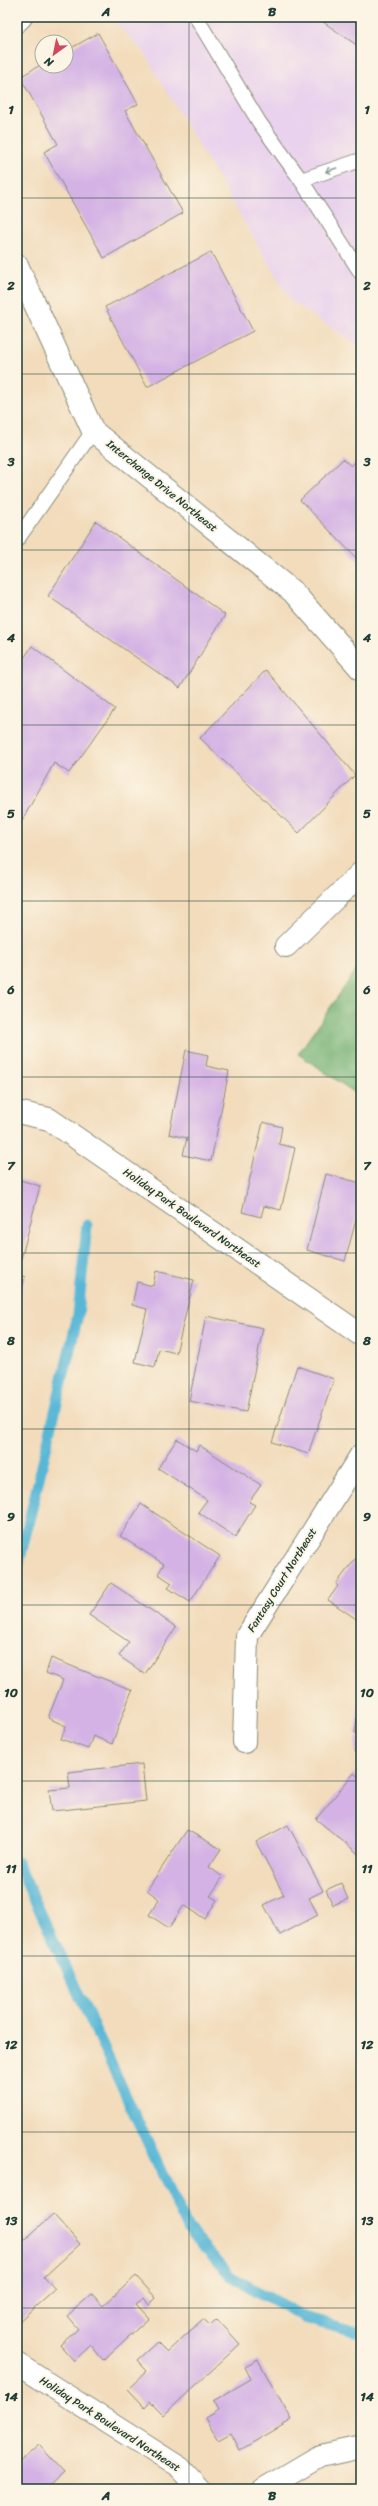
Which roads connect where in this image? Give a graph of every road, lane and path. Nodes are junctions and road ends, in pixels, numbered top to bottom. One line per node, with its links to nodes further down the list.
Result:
1 (21, 17): 3 (street)
2 (196, 17): 5 (lane)
3 (17, 21)
4 (361, 160): 5 (lane, one-way to 5)
5 (301, 180): 7 (lane)
6 (17, 265): 8 (street, Interchange Drive Northeast)
7 (361, 273)
8 (94, 431): 9 (lane); 10 (street, Interchange Drive Northeast)
9 (17, 540)
10 (361, 669)
11 (361, 873): 12 (street)
12 (286, 946)
13 (17, 1112): 14 (street, Holiday Park Boulevard Northeast)
14 (361, 1335)
15 (361, 1455): 16 (street, Fantasy Court Northeast)
16 (244, 1742)
17 (17, 2364): 19 (street, Holiday Park Boulevard Northeast)
18 (361, 2447): 20 (street)
19 (199, 2489)
20 (264, 2489)

